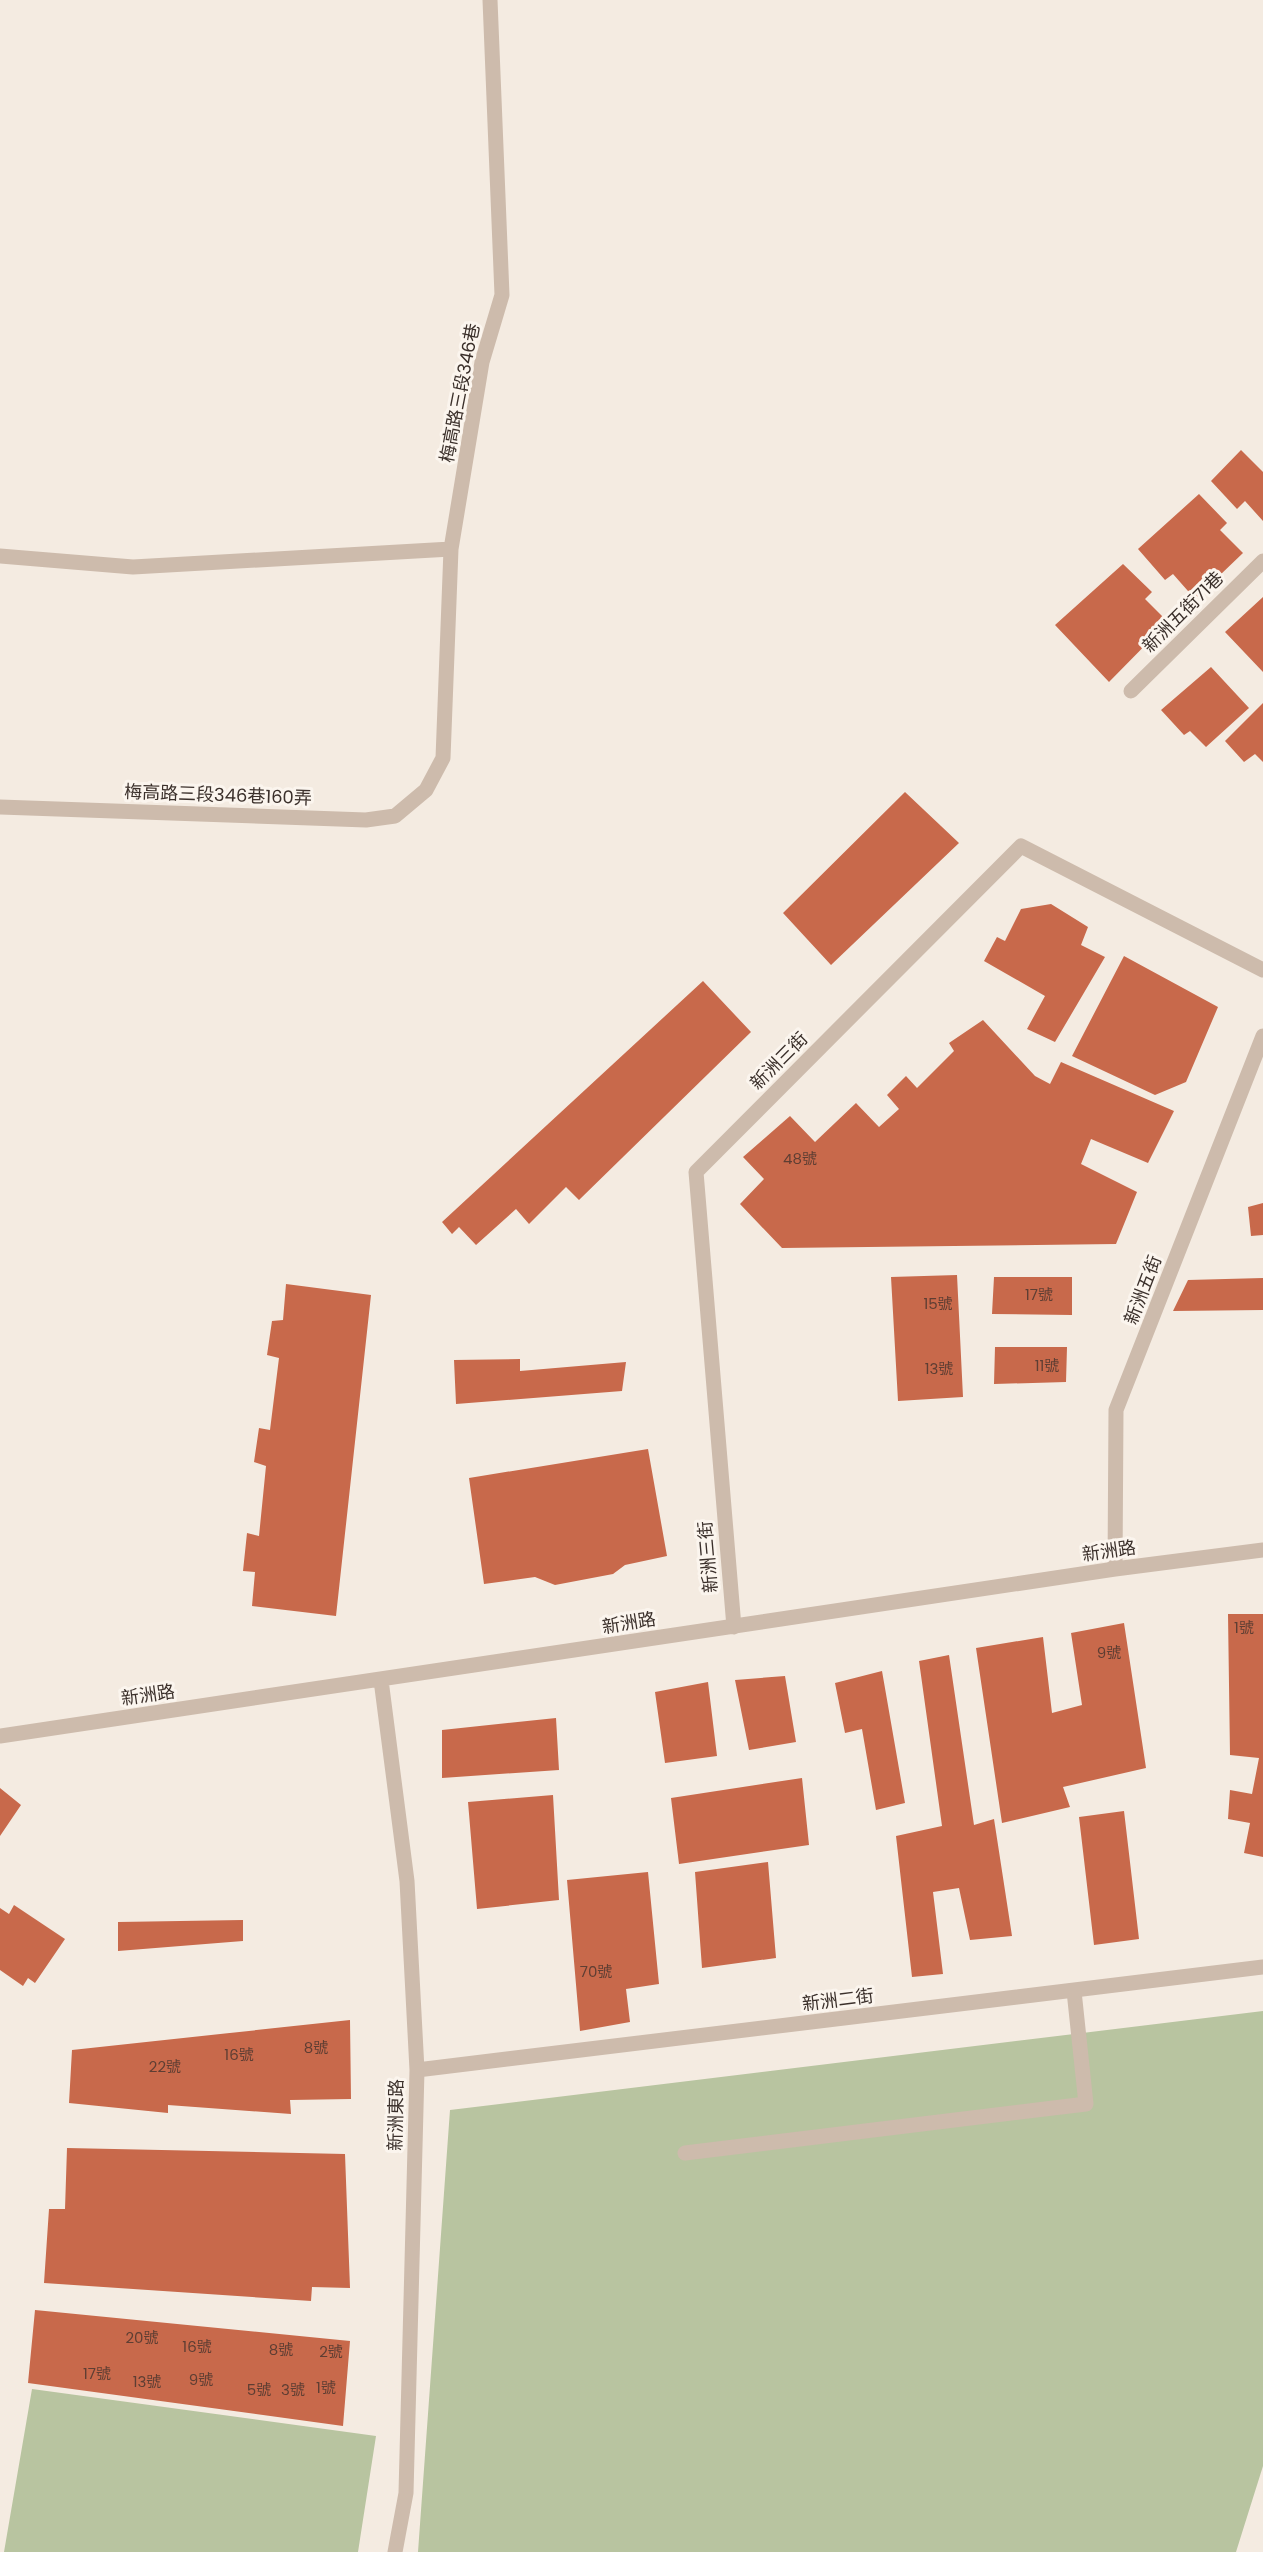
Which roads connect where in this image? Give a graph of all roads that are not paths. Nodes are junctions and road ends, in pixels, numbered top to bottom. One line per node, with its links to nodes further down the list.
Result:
1 (490, 0): 2 (street, 梅高路三段346巷)
2 (451, 549): 3 (street); 6 (street, 梅高路三段346巷)
3 (0, 556)
4 (1263, 561): 5 (street, 新洲五街71巷)
5 (1131, 691)
6 (426, 790): 7 (street, 梅高路三段346巷160弄)
7 (0, 807)
8 (1263, 970): 12 (street, 新洲三街)
9 (1263, 1036): 11 (street, 新洲五街)
10 (1263, 1550): 11 (street, 新洲路)
11 (1115, 1569): 12 (street, 新洲路)
12 (734, 1627): 13 (street, 新洲路)
13 (381, 1680): 14 (street, 新洲路); 17 (street, 新洲東路)
14 (0, 1736)
15 (1263, 1967): 16 (street, 新洲二街)
16 (1074, 1991): 17 (street, 新洲二街); 18 (street)
17 (417, 2070): 19 (street, 新洲東路)
18 (685, 2153)
19 (395, 2552)

